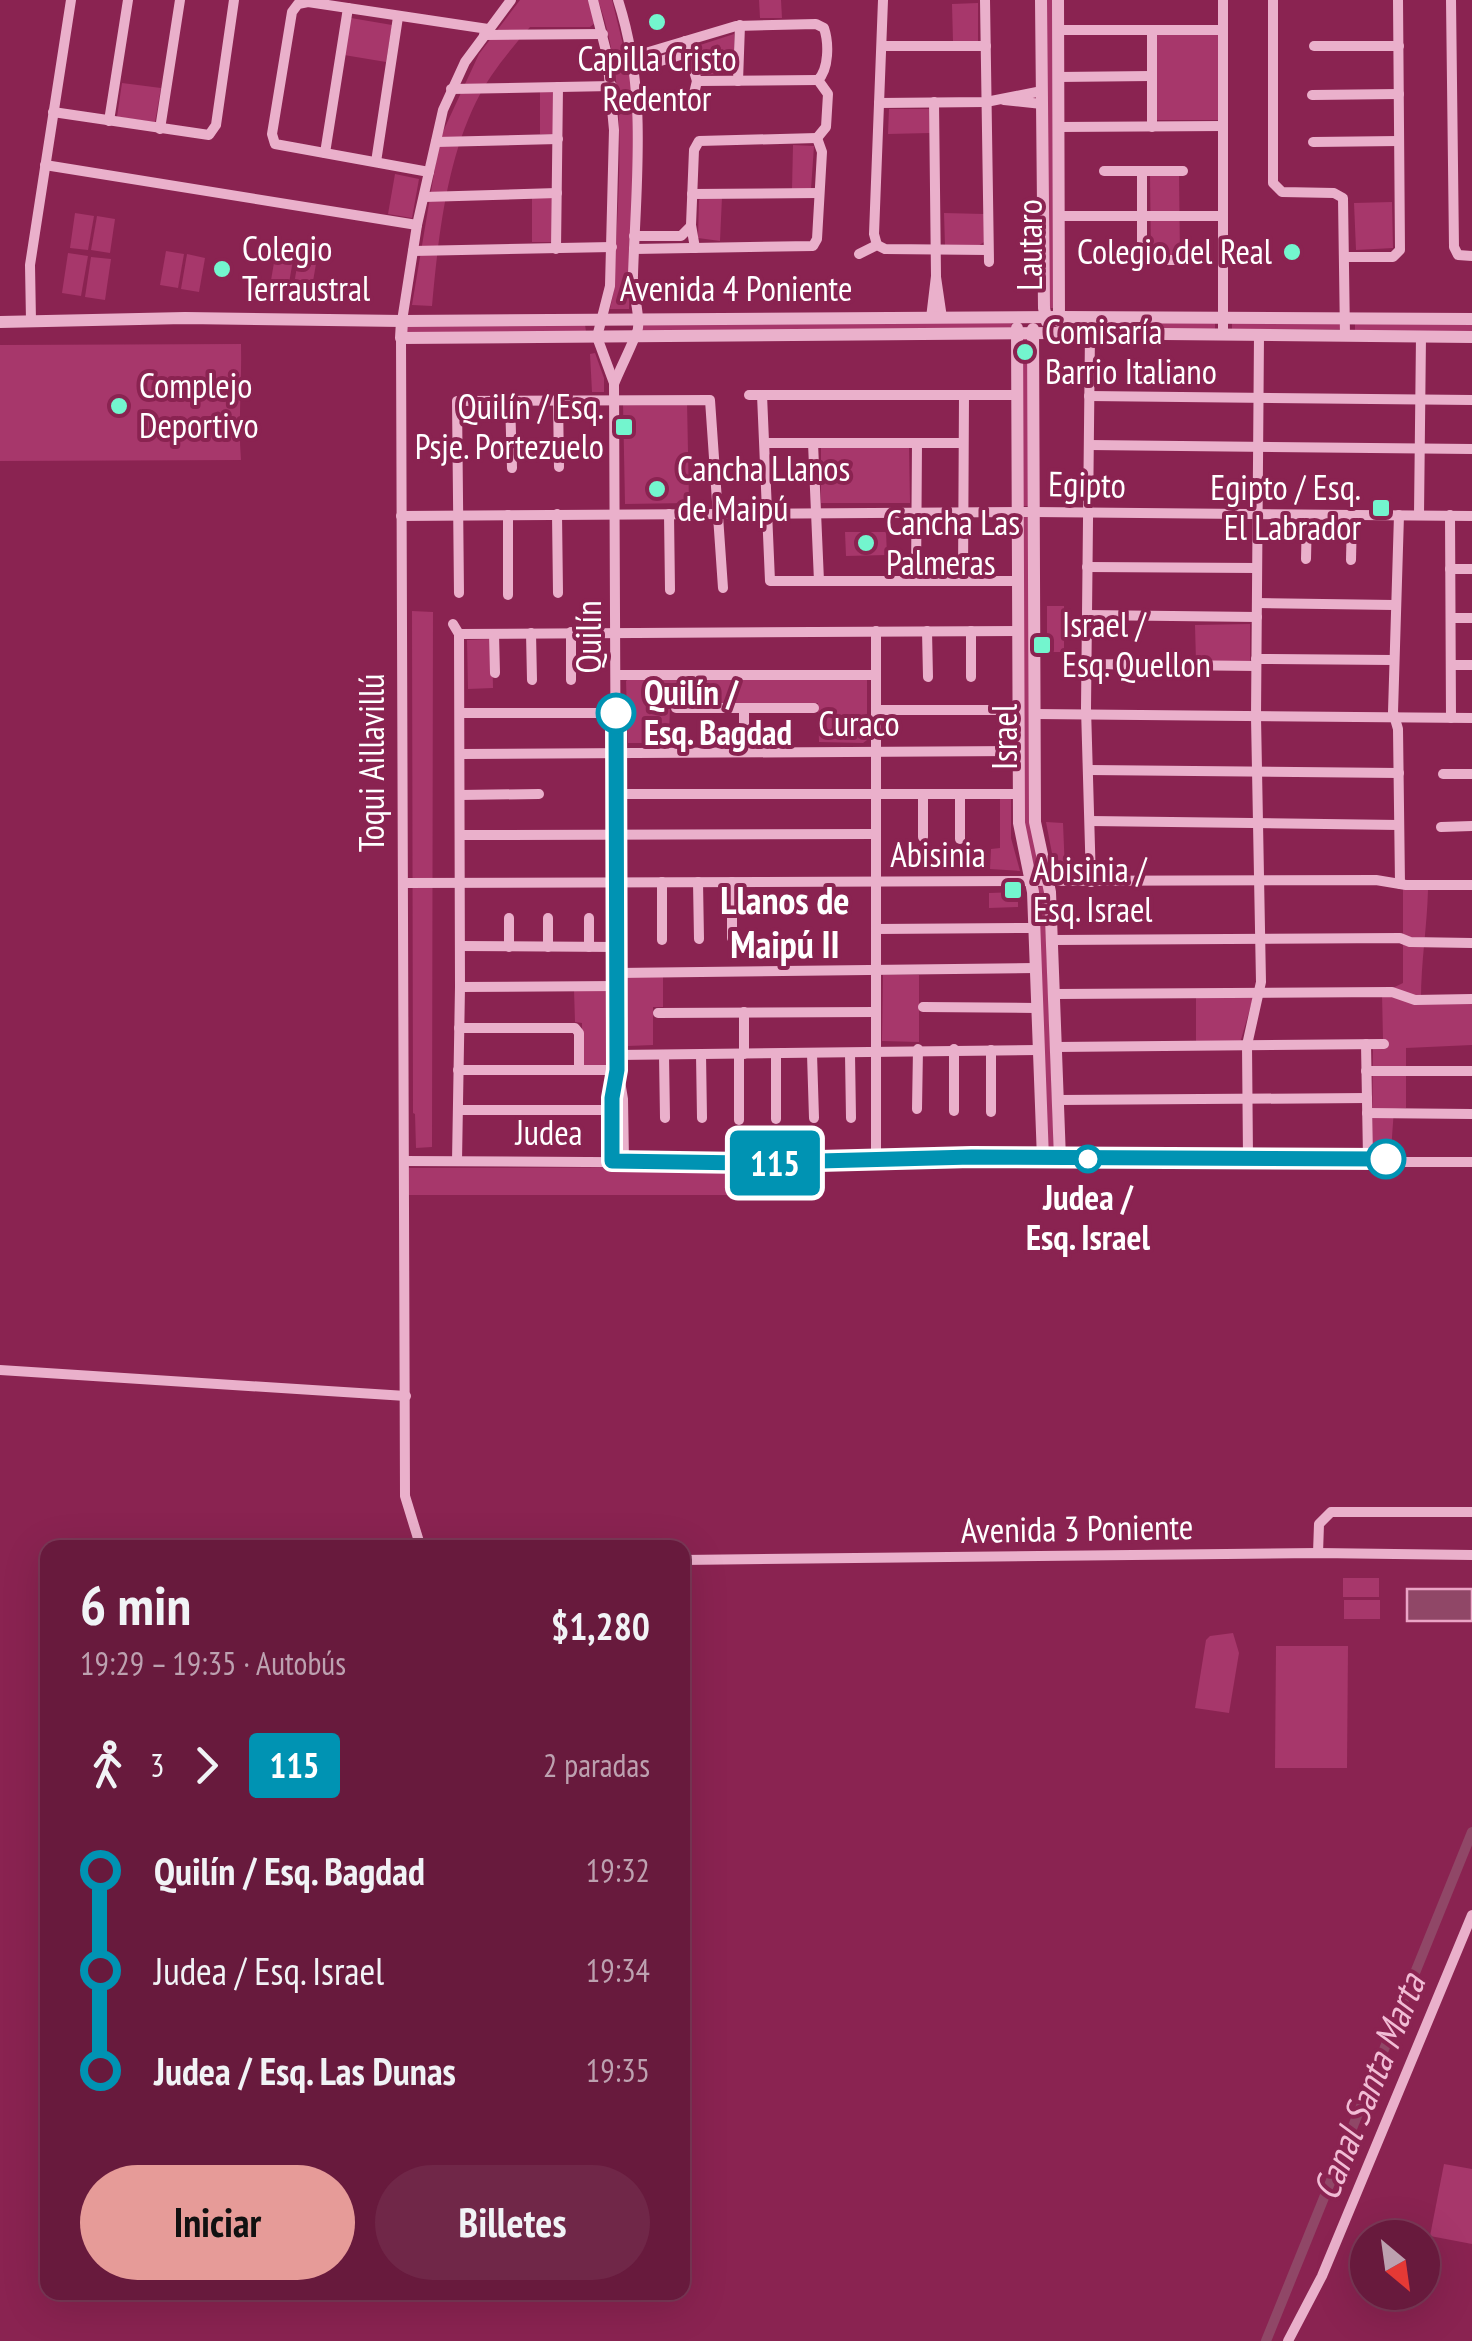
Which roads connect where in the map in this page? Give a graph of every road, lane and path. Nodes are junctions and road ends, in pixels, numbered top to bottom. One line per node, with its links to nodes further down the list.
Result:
1 (71, 0): 45 (street)
2 (128, 0): 46 (street)
3 (180, 0): 50 (street)
4 (234, 0): 50 (street)
5 (511, 0): 22 (street, Toqui Aillavillú)
6 (593, 0): 23 (street)
7 (618, 0): 29 (street)
8 (884, 0): 24 (street)
9 (985, 0): 25 (street)
10 (1042, 0): 40 (street, Lautaro)
11 (1058, 0): 19 (street, Lautaro)
12 (1223, 0): 21 (street)
13 (1273, 0): 85 (street)
14 (1398, 0): 27 (street)
15 (1451, 0): 84 (street)
16 (348, 8): 17 (street); 56 (street); 56 (street)
17 (398, 17): 22 (street); 57 (street)
18 (740, 25): 28 (street); 32 (street); 34 (street)
19 (1058, 30): 20 (street); 30 (street, Lautaro)
20 (1152, 30): 21 (street); 31 (street)
21 (1223, 30): 48 (street)
22 (486, 32): 23 (street); 37 (street, Toqui Aillavillú)
23 (602, 34): 35 (street)
24 (882, 46): 25 (street); 44 (street)
25 (986, 46): 43 (street)
26 (1314, 46): 27 (street)
27 (1398, 46): 39 (street)
28 (686, 47): 29 (street); 33 (street)
29 (633, 63): 64 (street)
30 (1058, 76): 31 (street); 49 (street, Lautaro)
31 (1151, 76): 47 (street)
32 (818, 80): 34 (street); 51 (street)
33 (697, 81): 34 (street); 41 (street)
34 (738, 81)
35 (612, 86): 36 (street); 63 (street)
36 (558, 87): 37 (street); 52 (street)
37 (451, 88): 54 (street, Toqui Aillavillú)
38 (1312, 94): 39 (street)
39 (1399, 94): 53 (street)
40 (1042, 98): 43 (street); 69 (street, Lautaro)
41 (692, 102)
42 (934, 102): 43 (street); 44 (street); 81 (street)
43 (986, 102): 81 (street)
44 (880, 103): 77 (street)
45 (53, 112): 46 (street); 58 (street)
46 (109, 121): 50 (street)
47 (1152, 126): 48 (street); 49 (street)
48 (1223, 126): 73 (street)
49 (1059, 127): 70 (street, Lautaro)
50 (160, 129)
51 (817, 138): 66 (street); 67 (street)
52 (558, 140): 54 (street); 65 (street)
53 (1400, 141): 55 (street); 85 (street)
54 (436, 142): 62 (street, Toqui Aillavillú)
55 (1313, 142)
56 (325, 153): 57 (street)
57 (376, 162): 62 (street)
58 (45, 165): 74 (street); 98 (street)
59 (1104, 171): 60 (street)
60 (1142, 171): 61 (street); 72 (street)
61 (1183, 171)
62 (429, 172): 68 (street, Toqui Aillavillú)
63 (614, 177): 64 (street); 79 (street)
64 (636, 178): 76 (street)
65 (557, 193): 68 (street); 78 (street)
66 (692, 194): 67 (street); 75 (street)
67 (819, 194): 80 (street)
68 (424, 197): 74 (street, Toqui Aillavillú)
69 (1043, 198): 70 (street); 89 (street, Lautaro)
70 (1059, 198): 71 (street, Lautaro)
71 (1060, 216): 72 (street); 90 (street, Lautaro)
72 (1142, 216): 73 (street); 87 (street)
73 (1223, 216): 93 (street)
74 (417, 225): 82 (street, Toqui Aillavillú)
75 (691, 225): 76 (street); 80 (street)
76 (634, 242): 80 (street); 96 (street)
77 (877, 245): 81 (street); 83 (street)
78 (556, 248): 79 (street); 82 (street)
79 (612, 248): 95 (street)
80 (696, 248)
81 (936, 250): 91 (street)
82 (414, 252): 99 (street, Toqui Aillavillú)
83 (860, 254)
84 (1472, 256)
85 (1345, 258): 94 (street)
86 (1106, 260): 87 (street)
87 (1142, 260): 88 (street)
88 (1184, 260)
89 (1045, 317): 90 (street, Avenida 4 Poniente); 92 (street, Avenida 4 Poniente); 102 (street, Lautaro)
90 (1060, 317): 93 (street, Avenida 4 Poniente); 102 (street, Lautaro)
91 (936, 318): 92 (street, Avenida 4 Poniente); 96 (street, Avenida 4 Poniente)
92 (1022, 318): 101 (street); 104 (street, Israel)
93 (1224, 319): 94 (street, Avenida 4 Poniente); 105 (street)
94 (1345, 319): 97 (street, Avenida 4 Poniente); 109 (street)
95 (600, 320): 96 (street, Avenida 4 Poniente); 99 (street, Avenida 4 Poniente); 107 (street)
96 (638, 320): 108 (street)
97 (1472, 320)
98 (32, 321): 99 (street, Avenida 4 Poniente); 100 (street, Avenida 4 Poniente)
99 (402, 321): 112 (street, Toqui Aillavillú)
100 (0, 322)
101 (1034, 333): 102 (street, Avenida 4 Poniente); 104 (street, Avenida 4 Poniente); 138 (street, Israel)
102 (1054, 333): 103 (street, Avenida 4 Poniente)
103 (1090, 333): 105 (street, Avenida 4 Poniente); 118 (street)
104 (1017, 334): 108 (street, Avenida 4 Poniente); 117 (street, Israel)
105 (1224, 335): 106 (street, Avenida 4 Poniente)
106 (1260, 335): 109 (street, Avenida 4 Poniente); 120 (street)
107 (596, 336): 108 (street, Avenida 4 Poniente); 112 (street, Avenida 4 Poniente); 113 (street, Quilín)
108 (637, 336): 113 (street, Quilín)
109 (1345, 336): 110 (street, Avenida 4 Poniente)
110 (1421, 336): 111 (street, Avenida 4 Poniente); 123 (street)
111 (1472, 337)
112 (402, 338): 152 (street, Toqui Aillavillú)
113 (614, 384): 119 (street, Quilín)
114 (748, 394): 115 (street)
115 (762, 394): 116 (street); 126 (street)
116 (964, 395): 117 (street); 125 (street)
117 (1017, 395): 137 (street, Israel)
118 (1089, 396): 120 (street); 129 (street)
119 (614, 398): 121 (street); 140 (street); 144 (street, Quilín)
120 (1259, 398): 123 (street); 130 (street)
121 (558, 399): 122 (street); 133 (street)
122 (510, 400): 134 (street); 146 (street)
123 (1420, 400): 124 (street); 131 (street)
124 (1472, 400)
125 (964, 442): 128 (street); 136 (street)
126 (765, 443): 127 (street); 141 (street)
127 (813, 443): 128 (street); 142 (street)
128 (917, 443): 135 (street)
129 (1088, 444): 130 (street); 139 (street)
130 (1258, 446): 131 (street); 148 (street)
131 (1420, 448): 132 (street); 153 (street)
132 (1472, 449)
133 (559, 466)
134 (512, 468)
135 (916, 512): 136 (street, Egipto); 142 (street, Egipto); 163 (street)
136 (964, 512): 137 (street, Egipto); 164 (street)
137 (1018, 512): 138 (street, Egipto); 165 (street, Israel)
138 (1034, 512): 139 (street, Egipto); 204 (street, Israel)
139 (1088, 512): 148 (street, Egipto); 158 (street)
140 (718, 513): 141 (street, Egipto); 145 (street, Egipto); 166 (street)
141 (767, 513): 142 (street, Egipto); 162 (street)
142 (816, 513): 162 (street)
143 (558, 514): 144 (street, Egipto); 147 (street, Egipto); 170 (street)
144 (615, 514): 145 (street, Egipto); 180 (street, Quilín)
145 (669, 514): 167 (street)
146 (458, 515): 147 (street, Egipto); 152 (street, Egipto); 168 (street)
147 (508, 515): 169 (street)
148 (1258, 515): 149 (street, Egipto); 159 (street)
149 (1307, 515): 150 (street, Egipto); 156 (street)
150 (1352, 515): 151 (street, Egipto); 157 (street)
151 (1398, 515): 153 (street, Egipto); 172 (street)
152 (401, 516): 238 (street, Toqui Aillavillú)
153 (1419, 516): 154 (street, Egipto)
154 (1450, 516): 155 (street, Egipto); 161 (street)
155 (1472, 516)
156 (1306, 558)
157 (1352, 560)
158 (1087, 566): 159 (street); 173 (street)
159 (1257, 568): 171 (street)
160 (1472, 569): 161 (street)
161 (1450, 570): 175 (street)
162 (819, 581): 163 (street)
163 (916, 581): 164 (street)
164 (964, 581): 165 (street)
165 (1018, 581): 178 (street, Israel)
166 (722, 588)
167 (670, 590)
168 (458, 593)
169 (508, 594)
170 (558, 594)
171 (1257, 604): 172 (street); 174 (street)
172 (1394, 605): 185 (street)
173 (1086, 615): 174 (street); 187 (street)
174 (1257, 617): 186 (street)
175 (1451, 618): 176 (street); 188 (street)
176 (1472, 618)
177 (970, 631): 178 (street); 182 (street); 194 (street)
178 (1018, 631): 201 (street, Israel)
179 (571, 632): 180 (street); 183 (street); 196 (street)
180 (616, 632): 181 (street); 192 (street, Quilín)
181 (876, 632): 182 (street); 191 (street)
182 (927, 632): 193 (street)
183 (531, 633): 184 (street); 195 (street)
184 (494, 634): 190 (street); 202 (street)
185 (1393, 660): 186 (street); 207 (street)
186 (1256, 662): 187 (street); 206 (street)
187 (1086, 664): 205 (street)
188 (1451, 665): 189 (street); 208 (street)
189 (1472, 665)
190 (495, 673)
191 (876, 675): 192 (street); 200 (street)
192 (616, 676): 203 (street, Quilín)
193 (928, 677)
194 (971, 678)
195 (532, 680)
196 (571, 680)
197 (676, 708): 198 (street)
198 (744, 708): 199 (street); 212 (street)
199 (814, 708)
200 (876, 710): 201 (street); 213 (street)
201 (1018, 710): 210 (street, Israel)
202 (460, 713): 203 (street); 214 (street)
203 (616, 713): 211 (street, Quilín)
204 (1034, 714): 205 (street); 246 (street, Israel)
205 (1087, 715): 206 (street); 215 (street)
206 (1256, 717): 207 (street); 216 (street)
207 (1394, 718): 208 (street); 217 (street)
208 (1451, 718): 209 (street)
209 (1472, 718)
210 (1018, 751): 213 (street, Curaco); 225 (street, Israel)
211 (616, 752): 212 (street, Curaco); 214 (street, Curaco); 221 (street, Quilín)
212 (744, 752): 213 (street, Curaco)
213 (876, 752): 222 (street)
214 (460, 754): 226 (street)
215 (1089, 770): 216 (street); 227 (street)
216 (1258, 772): 217 (street); 228 (street)
217 (1399, 773): 229 (street)
218 (1443, 774): 219 (street)
219 (1472, 774)
220 (539, 794): 226 (street)
221 (616, 794): 222 (street); 232 (street, Quilín)
222 (876, 794): 223 (street); 233 (street)
223 (923, 794): 224 (street); 235 (street)
224 (960, 794): 225 (street); 236 (street)
225 (1019, 794): 245 (street, Israel)
226 (460, 795): 234 (street)
227 (1090, 821): 228 (street); 247 (street)
228 (1259, 823): 229 (street); 237 (street)
229 (1400, 825): 248 (street)
230 (1442, 826): 231 (street)
231 (1472, 826)
232 (617, 834): 233 (street); 234 (street); 240 (street, Quilín)
233 (876, 834): 244 (street)
234 (460, 835): 239 (street)
235 (923, 837)
236 (960, 840)
237 (1260, 881): 247 (street, Abisinia); 248 (street, Abisinia); 256 (street)
238 (403, 882): 239 (street, Abisinia); 322 (street, Toqui Aillavillú)
239 (460, 882): 240 (street, Abisinia); 261 (street)
240 (617, 882): 241 (street, Abisinia); 265 (street, Quilín)
241 (662, 882): 242 (street, Abisinia); 258 (street)
242 (698, 882): 243 (street, Abisinia); 257 (street)
243 (732, 882): 244 (street, Abisinia); 255 (street)
244 (876, 882): 245 (street, Abisinia); 254 (street)
245 (1031, 882): 246 (street, Abisinia); 253 (street, Israel)
246 (1048, 882): 247 (street, Abisinia); 259 (street, Israel)
247 (1091, 882)
248 (1400, 884): 249 (street, Abisinia)
249 (1472, 885)
250 (509, 918): 262 (street)
251 (548, 918): 263 (street)
252 (589, 918): 264 (street)
253 (1034, 928): 254 (street); 266 (street, Israel)
254 (876, 929): 267 (street)
255 (732, 938)
256 (1261, 938): 259 (street); 260 (street); 271 (street)
257 (699, 939)
258 (662, 940)
259 (1053, 940): 272 (street, Israel)
260 (1472, 943)
261 (460, 946): 262 (street); 270 (street)
262 (509, 946): 263 (street)
263 (548, 946): 264 (street)
264 (589, 947): 265 (street)
265 (617, 947): 268 (street, Quilín)
266 (1036, 968): 267 (street); 275 (street, Israel)
267 (876, 970): 268 (street); 277 (street)
268 (617, 973): 269 (street, Quilín)
269 (617, 986): 270 (street); 295 (street, Quilín)
270 (460, 987): 279 (street)
271 (1260, 993): 272 (street); 273 (street); 282 (street)
272 (1055, 994): 283 (street, Israel)
273 (1472, 999)
274 (923, 1007): 275 (street)
275 (1036, 1008): 287 (street, Israel)
276 (744, 1012): 277 (street); 278 (street); 291 (street)
277 (876, 1012): 288 (street)
278 (658, 1013)
279 (459, 1028): 296 (street); 297 (street)
280 (1366, 1044): 281 (street); 282 (street); 300 (street)
281 (1384, 1044)
282 (1248, 1046): 283 (street); 302 (street)
283 (1056, 1047): 303 (street, Israel)
284 (918, 1049): 285 (street); 288 (street); 306 (street)
285 (954, 1050): 286 (street); 307 (street)
286 (991, 1050): 287 (street); 308 (street)
287 (1038, 1050): 319 (street, Israel)
288 (876, 1052): 294 (street); 321 (street)
289 (664, 1054): 290 (street); 295 (street); 311 (street)
290 (701, 1054): 291 (street); 312 (street)
291 (741, 1054): 292 (street); 316 (street)
292 (776, 1054): 293 (street); 313 (street)
293 (812, 1054): 294 (street); 314 (street)
294 (850, 1054): 315 (street)
295 (617, 1055): 298 (street, Quilín)
296 (458, 1070): 297 (street); 304 (street)
297 (580, 1070): 298 (street)
298 (617, 1070): 305 (street, Quilín); 324 (street, Quilín)
299 (1472, 1070): 300 (street)
300 (1366, 1071): 301 (street)
301 (1367, 1098): 302 (street); 309 (street)
302 (1248, 1099): 303 (street); 317 (street)
303 (1058, 1100): 320 (street, Israel)
304 (458, 1110): 305 (street); 323 (street)
305 (612, 1110): 324 (street, Quilín)
306 (917, 1110)
307 (954, 1111)
308 (991, 1112)
309 (1367, 1113): 310 (street); 318 (street)
310 (1472, 1114)
311 (664, 1118)
312 (702, 1118)
313 (776, 1118)
314 (814, 1118)
315 (851, 1118)
316 (739, 1120)
317 (1248, 1158): 318 (street, Judea); 320 (street, Judea)
318 (1368, 1158): 325 (street, Judea)
319 (1043, 1159): 320 (street, Judea); 321 (street, Judea)
320 (1060, 1159)
321 (876, 1160): 324 (street, Judea)
322 (406, 1161): 323 (street, Judea); 327 (street, Toqui Aillavillú)
323 (456, 1161): 324 (street, Judea)
324 (618, 1161)
325 (1472, 1162)
326 (0, 1370): 327 (street)
327 (406, 1396): 329 (street, Toqui Aillavillú)
328 (1472, 1512): 330 (street)
329 (419, 1540)
330 (1318, 1553): 331 (street, Avenida 3 Poniente); 332 (street, Avenida 3 Poniente)
331 (1472, 1555)
332 (690, 1560)
333 (1472, 1914): 334 (street)
334 (1288, 2341)

